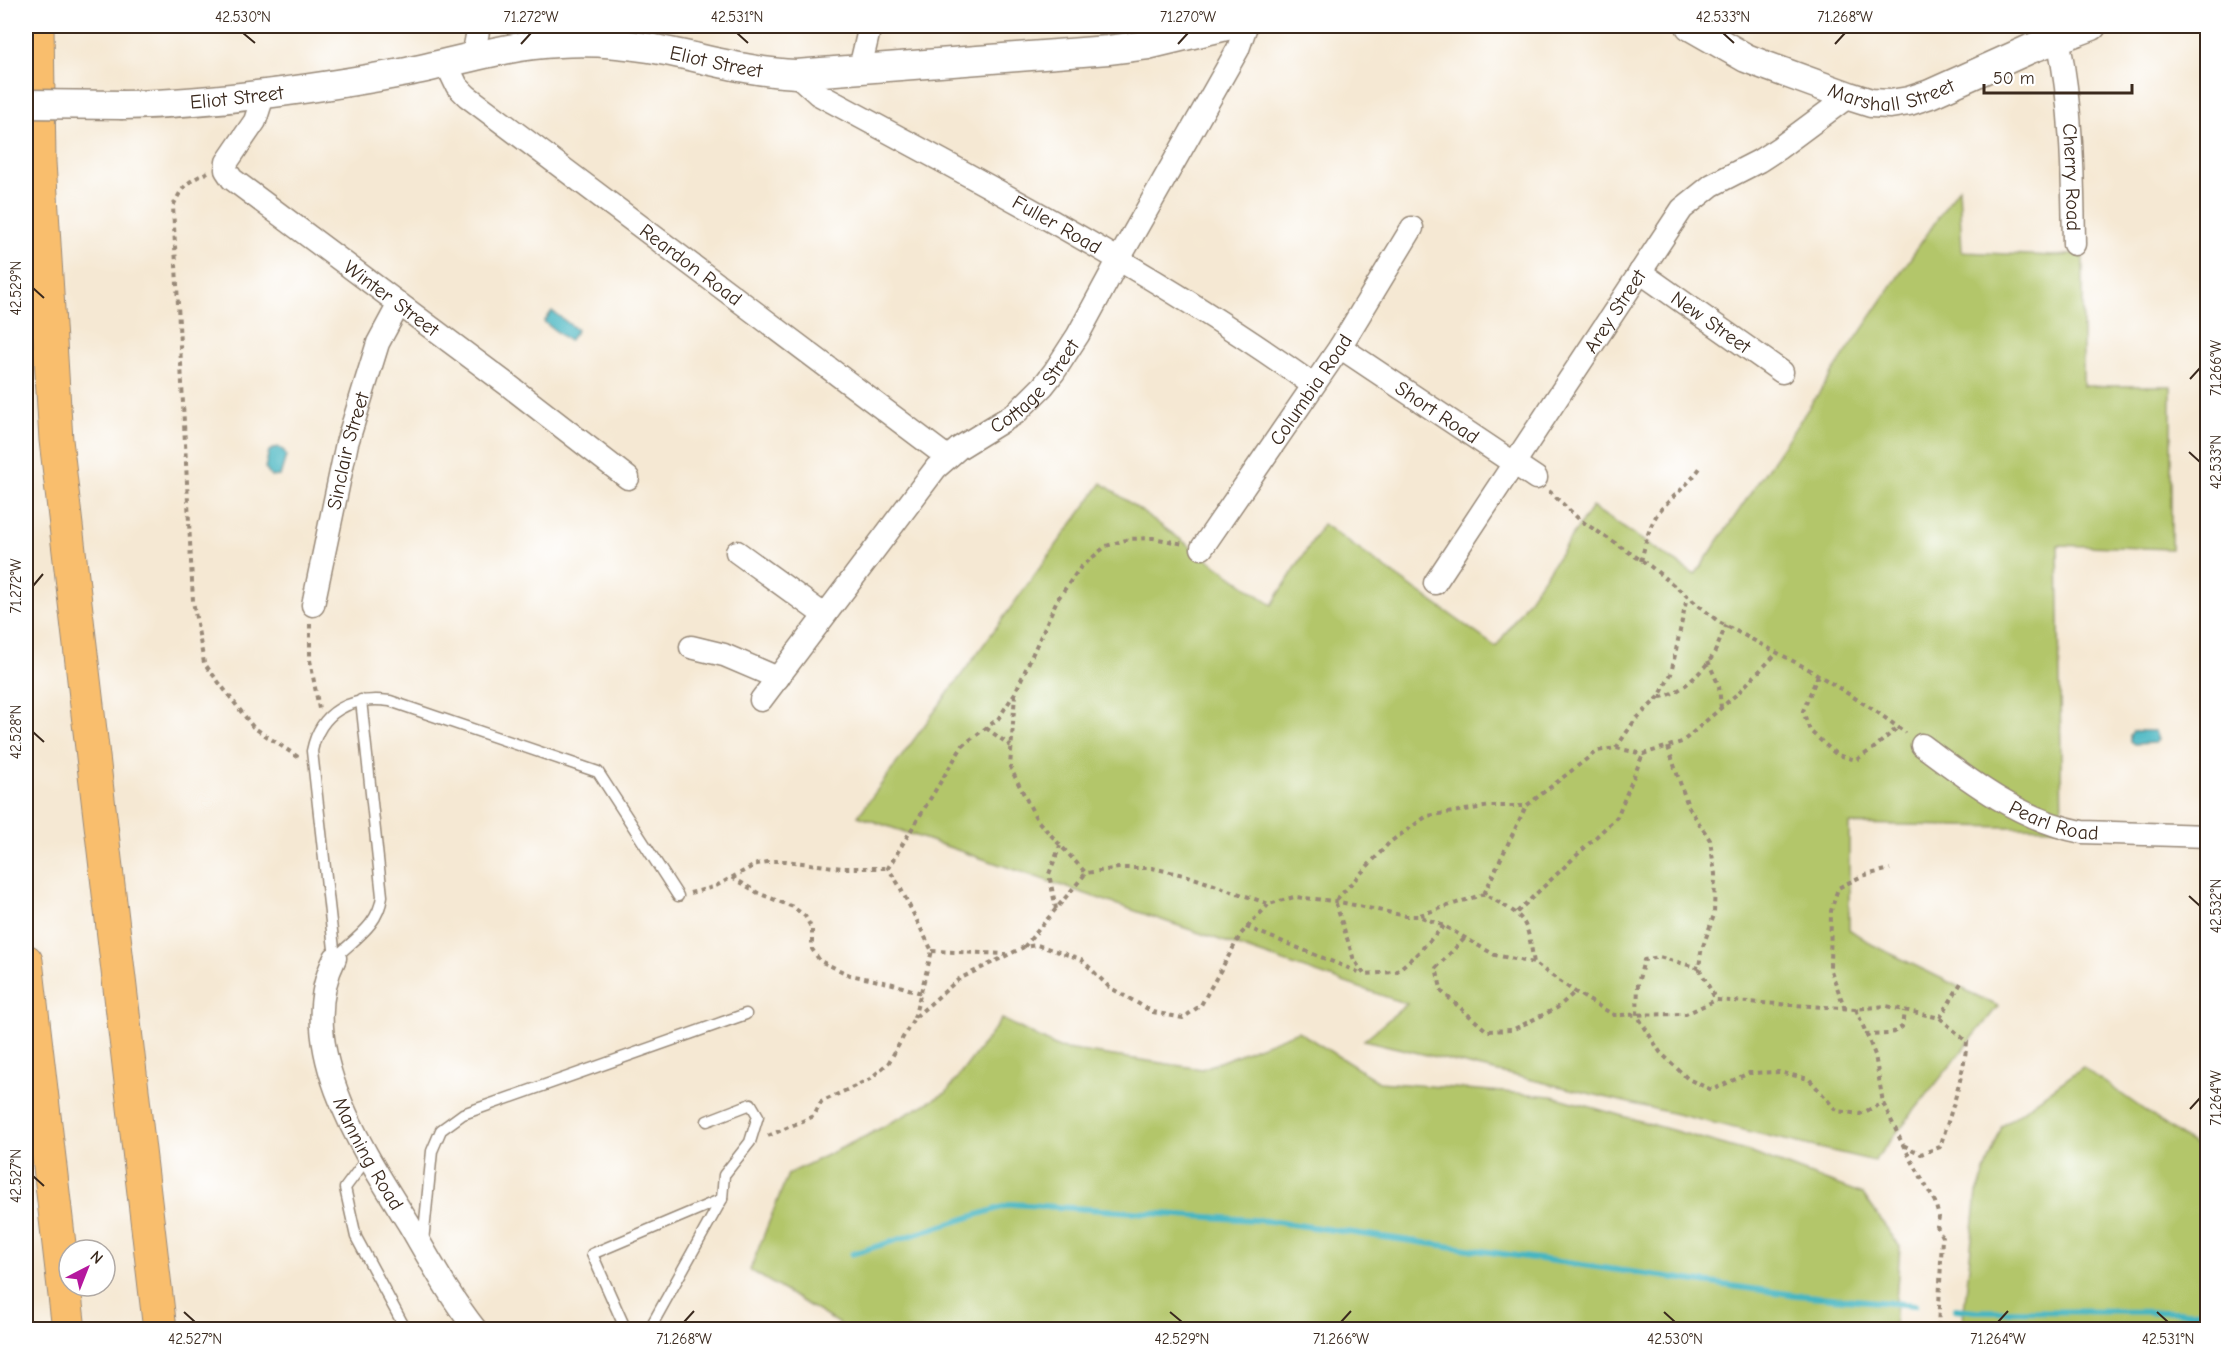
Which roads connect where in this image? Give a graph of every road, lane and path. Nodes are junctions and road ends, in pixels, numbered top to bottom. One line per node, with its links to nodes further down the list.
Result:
1 (37, 26): 102 (highway)
2 (479, 26): 9 (street)
3 (870, 26): 10 (street)
4 (1227, 26): 10 (street, Eliot Street)
5 (1246, 26): 18 (street, Cottage Street)
6 (1690, 26): 13 (street, Marshall Street)
7 (2088, 26): 8 (street, Marshall Street)
8 (2058, 38): 13 (street, Marshall Street); 17 (street, Cherry Road)
9 (459, 60): 11 (street, Eliot Street); 12 (street, Eliot Street); 24 (street, Reardon Road)
10 (860, 68): 11 (street, Eliot Street)
11 (796, 74): 18 (street, Fuller Road)
12 (264, 93): 14 (street, Eliot Street, bridge); 15 (street)
13 (1849, 96): 19 (street, Arey Street)
14 (26, 104)
15 (227, 162): 20 (street, Winter Street); 56 (path)
16 (1412, 228): 21 (street, Columbia Road)
17 (2074, 244)
18 (1119, 259): 23 (street, Fuller Road); 24 (street, Cottage Street)
19 (1640, 273): 22 (street, New Street); 25 (street, Arey Street)
20 (399, 304): 27 (street, Winter Street); 34 (street, Sinclair Street)
21 (1340, 347): 23 (street, Columbia Road); 25 (street, Short Road)
22 (1782, 372)
23 (1312, 385): 29 (street, Columbia Road)
24 (947, 457): 35 (street, Cottage Street)
25 (1514, 463): 28 (street, Short Road); 32 (street, Arey Street)
26 (1702, 465): 31 (path)
27 (628, 478)
28 (1536, 478): 31 (path)
29 (1202, 548): 43 (path)
30 (737, 552): 35 (street)
31 (1641, 561): 33 (path)
32 (1435, 583)
33 (1687, 597): 36 (path); 44 (path)
34 (313, 605)
35 (824, 615): 42 (street, Cottage Street)
36 (1726, 626): 39 (path); 40 (path)
37 (309, 632): 48 (path)
38 (691, 647): 42 (street)
39 (1777, 653): 41 (path); 47 (path)
40 (1708, 661): 44 (path); 47 (path)
41 (1818, 675): 49 (path); 49 (path)
42 (778, 678): 46 (street, Cottage Street)
43 (1015, 693): 50 (path); 52 (path)
44 (1659, 697): 54 (path)
45 (361, 700): 48 (lane); 65 (lane); 77 (lane)
46 (761, 700)
47 (1720, 708): 53 (path)
48 (322, 724): 56 (lane)
49 (1898, 727): 51 (path)
50 (986, 728): 52 (path); 60 (path)
51 (1922, 745): 58 (street, Pearl Road)
52 (1011, 746): 59 (path)
53 (1668, 747): 55 (path); 80 (path)
54 (1616, 748): 55 (path); 57 (path)
55 (1642, 754): 69 (path)
56 (313, 767): 77 (lane)
57 (1526, 806): 64 (path); 66 (path)
58 (2208, 836)
59 (1060, 846): 62 (path); 68 (path)
60 (888, 868): 63 (path); 75 (path)
61 (1890, 869): 86 (path)
62 (1086, 873): 67 (path); 68 (path)
63 (732, 877): 65 (path); 84 (path)
64 (1484, 894): 69 (path); 70 (path)
65 (678, 896)
66 (1335, 902): 67 (path); 70 (path); 81 (path)
67 (1269, 904): 72 (path)
68 (1056, 909): 74 (path)
69 (1517, 912): 79 (path)
70 (1419, 916): 71 (path)
71 (1444, 926): 73 (path); 81 (path)
72 (1246, 927): 74 (path); 81 (path)
73 (1464, 939): 79 (path); 83 (path)
74 (1024, 947): 76 (path)
75 (932, 951): 76 (path); 84 (path)
76 (1009, 954): 91 (path)
77 (335, 958): 98 (street, Manning Road)
78 (26, 961): 101 (highway)
79 (1534, 963): 83 (path)
80 (1699, 968): 85 (path); 90 (path)
81 (1364, 974)
82 (1961, 983): 92 (path)
83 (1575, 992): 90 (path)
84 (921, 993): 91 (path)
85 (1716, 1000): 86 (path); 90 (path)
86 (1845, 1009): 87 (path)
87 (1856, 1009): 88 (path); 93 (path)
88 (1904, 1011): 92 (path); 93 (path)
89 (746, 1014): 100 (lane)
90 (1637, 1015): 94 (path)
91 (914, 1018): 96 (path)
92 (1940, 1018): 97 (path)
93 (1865, 1035): 94 (path)
94 (1883, 1103): 97 (path)
95 (707, 1121): 96 (lane)
96 (750, 1142): 99 (lane)
97 (1903, 1145): 107 (path)
98 (368, 1157): 100 (street, Manning Road); 103 (lane)
99 (722, 1199): 105 (lane); 106 (lane)
100 (423, 1248): 104 (street, Manning Road)
101 (69, 1329)
102 (160, 1329)
103 (406, 1329)
104 (476, 1329)
105 (626, 1329)
106 (649, 1329)
107 (1938, 1329)

